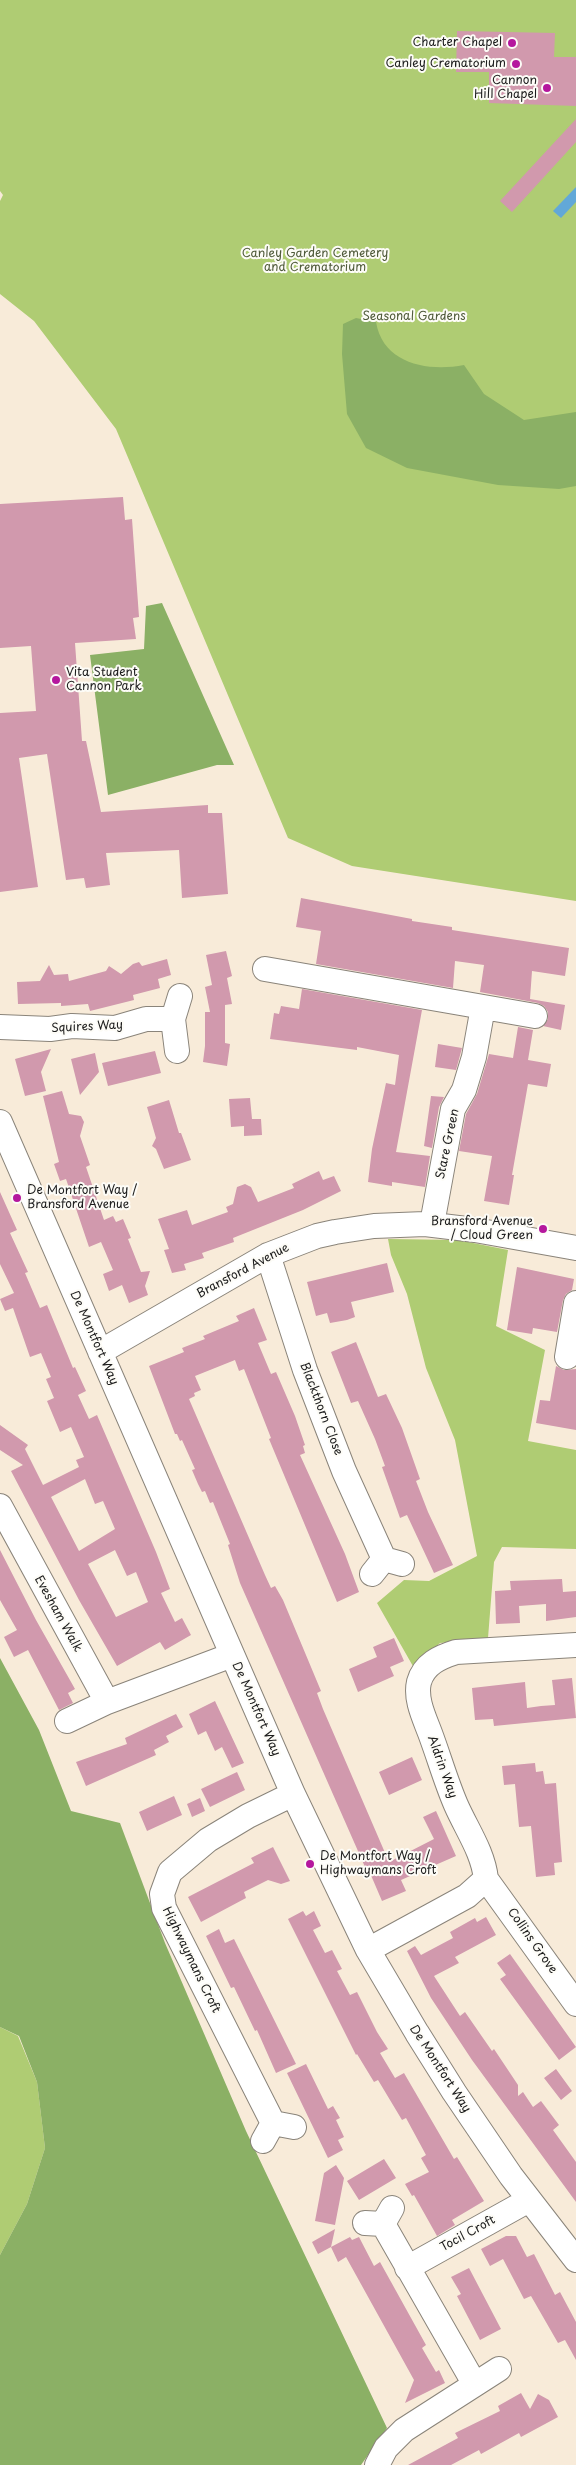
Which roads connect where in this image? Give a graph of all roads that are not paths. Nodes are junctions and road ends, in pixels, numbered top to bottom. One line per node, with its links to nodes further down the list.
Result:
1 (265, 969): 3 (street)
2 (180, 996): 5 (street)
3 (483, 1007): 4 (street); 10 (street, Stare Green)
4 (536, 1016)
5 (173, 1019): 6 (street, Squires Way); 7 (street)
6 (0, 1027)
7 (177, 1051)
8 (0, 1122): 9 (street, De Montfort Way)
9 (9, 1168): 14 (street, De Montfort Way)
10 (432, 1224): 11 (street, Bransford Avenue); 12 (street, Bransford Avenue)
11 (576, 1248)
12 (268, 1255): 14 (street, Bransford Avenue); 17 (street, Blackthorn Close)
13 (576, 1303): 15 (street)
14 (100, 1352): 19 (street, De Montfort Way)
15 (564, 1356)
16 (3, 1521): 20 (street, Evesham Walk)
17 (386, 1565)
18 (576, 1646): 23 (street, Aldrin Way)
19 (232, 1655): 20 (street); 22 (street, De Montfort Way)
20 (107, 1702): 21 (street)
21 (67, 1720)
22 (293, 1794): 24 (street, De Montfort Way); 26 (street, Highwaymans Croft)
23 (486, 1879): 24 (street); 25 (street, Collins Grove)
24 (368, 1950): 27 (street, De Montfort Way)
25 (576, 2004)
26 (277, 2130)
27 (530, 2200): 29 (street, De Montfort Way); 30 (street, Tocil Croft)
28 (380, 2219): 30 (street)
29 (576, 2260)
30 (407, 2268): 32 (street)
31 (499, 2368): 32 (street)
32 (474, 2383): 33 (street)
33 (377, 2465)

